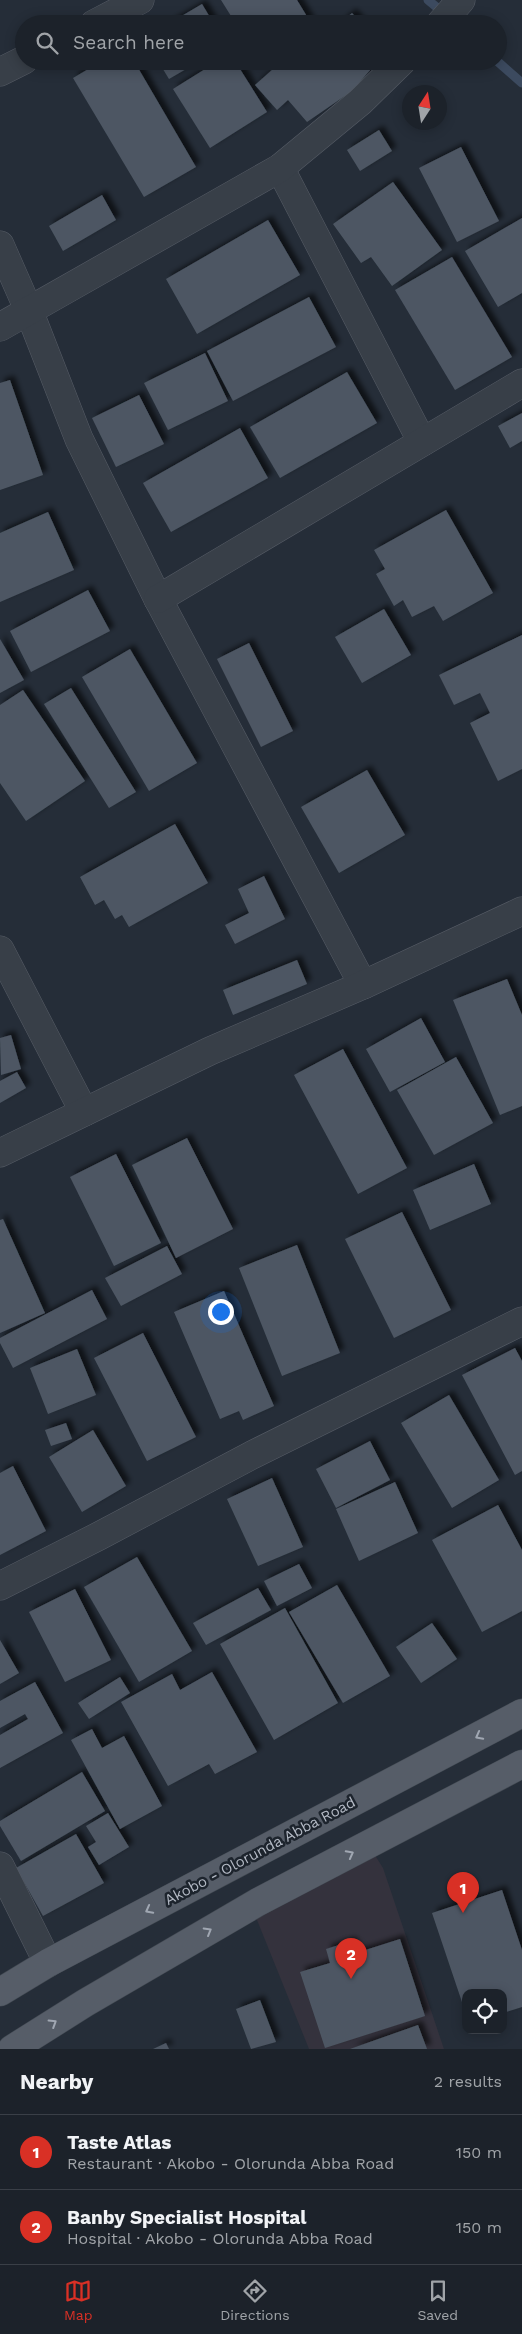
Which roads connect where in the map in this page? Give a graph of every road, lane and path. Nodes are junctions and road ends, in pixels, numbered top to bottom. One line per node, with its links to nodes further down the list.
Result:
1 (140, 0): 3 (street)
2 (461, 0): 4 (street)
3 (111, 15)
4 (448, 15)
5 (15, 64): 7 (street)
6 (393, 70): 8 (street)
7 (0, 72)
8 (280, 168): 10 (street); 13 (street)
9 (0, 245): 10 (street)
10 (29, 311): 11 (street); 14 (street)
11 (0, 327)
12 (522, 383): 13 (street)
13 (422, 442): 14 (street)
14 (158, 599): 17 (street)
15 (522, 911): 17 (street)
16 (0, 950): 18 (street)
17 (363, 985): 18 (street)
18 (84, 1112): 19 (street)
19 (0, 1153)
20 (522, 1321): 21 (street)
21 (0, 1586)
22 (522, 1713): 25 (main road, Akobo - Olorunda Abba Road, one-way to 25)
23 (522, 1764): 27 (main road, one-way to 23)
24 (0, 1866): 25 (street)
25 (48, 1963): 26 (main road, Akobo - Olorunda Abba Road)
26 (0, 1992)
27 (12, 2049)

